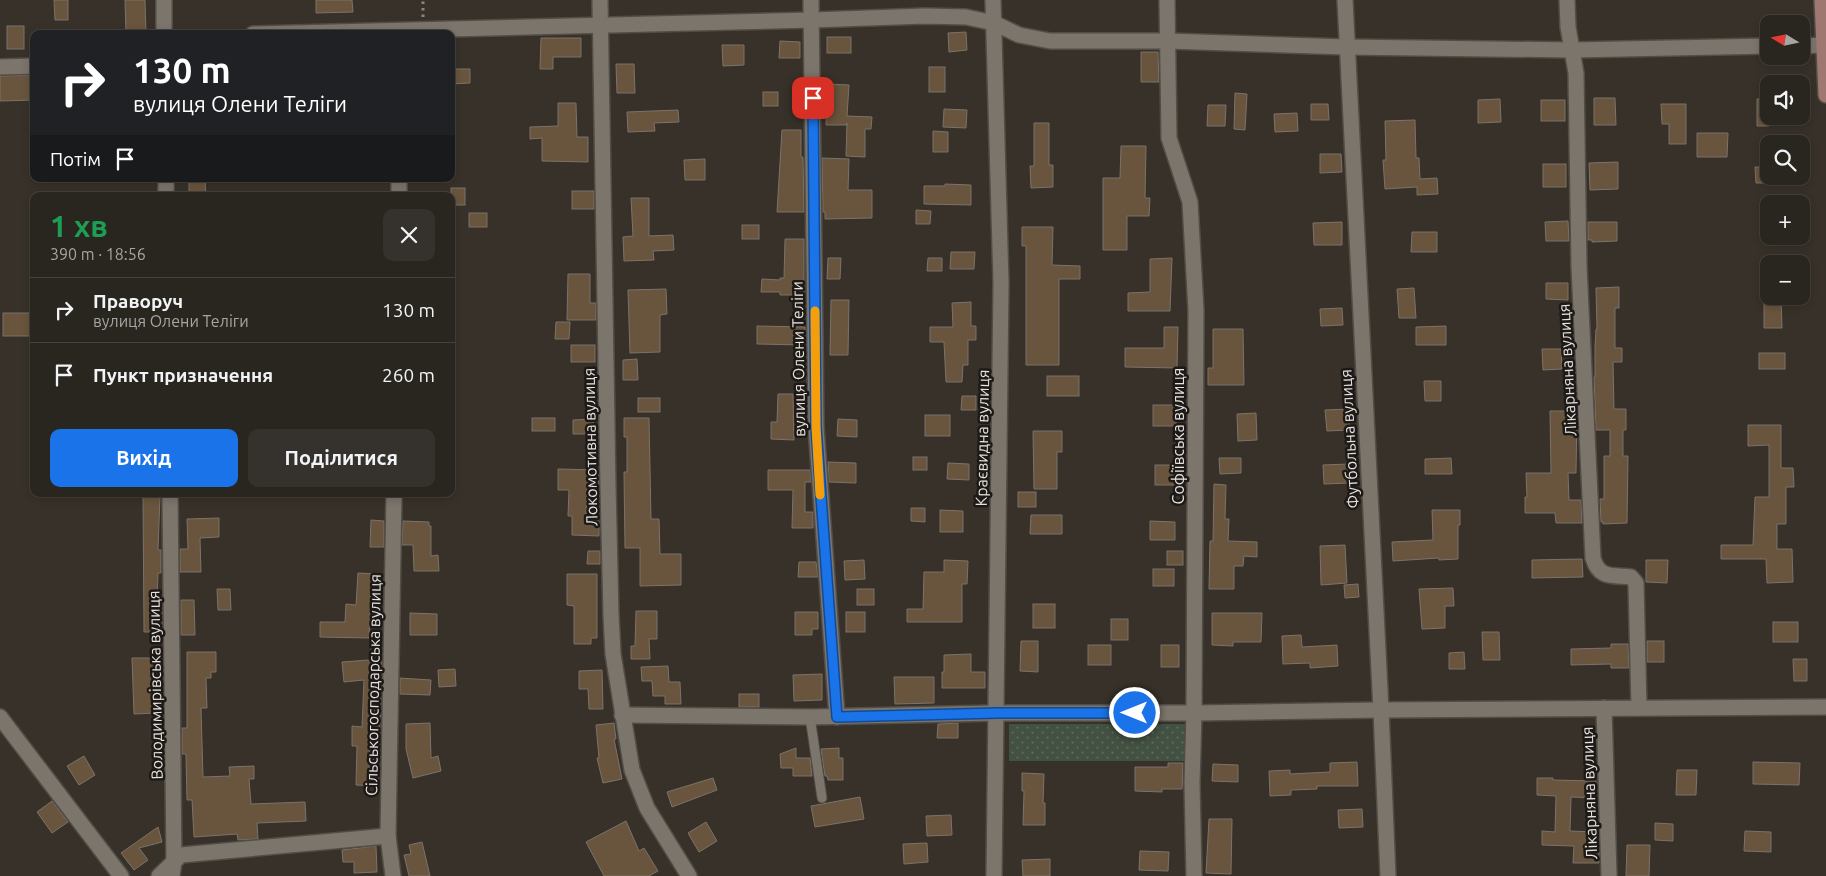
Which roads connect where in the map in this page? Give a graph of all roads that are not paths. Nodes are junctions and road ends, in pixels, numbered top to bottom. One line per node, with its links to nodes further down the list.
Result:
1 (164, 0): 12 (street)
2 (600, 0): 11 (street, Локомотивна вулиця)
3 (811, 0): 9 (street, вулиця Олени Теліги)
4 (993, 0): 10 (street, Краєвидна вулиця)
5 (1166, 0): 14 (street, Софіївська вулиця)
6 (1345, 0): 16 (street, Футбольна вулиця)
7 (1567, 0): 19 (street, Лікарняна вулиця)
8 (1822, 0): 15 (street)
9 (812, 20): 10 (street); 11 (street); 34 (street, вулиця Олени Теліги)
10 (994, 23): 14 (street); 29 (street, Краєвидна вулиця)
11 (600, 24): 13 (street); 31 (street, Локомотивна вулиця)
12 (164, 30)
13 (452, 30)
14 (1168, 41): 16 (street); 30 (street, Софіївська вулиця)
15 (1824, 45): 18 (street); 22 (street)
16 (1346, 46): 19 (street); 28 (street, Футбольна вулиця)
17 (1760, 46): 19 (street)
18 (1810, 46)
19 (1572, 50): 27 (street, Лікарняна вулиця)
20 (30, 66): 21 (street)
21 (0, 67)
22 (1826, 95)
23 (170, 497): 37 (street, Володимирівська вулиця)
24 (394, 497): 36 (street, Сільськогосподарська вулиця)
25 (1826, 707): 27 (street)
26 (1604, 708): 27 (street); 28 (street); 45 (street, Лікарняна вулиця)
27 (1638, 708)
28 (1381, 710): 30 (street); 44 (street, Футбольна вулиця)
29 (997, 713): 30 (street); 34 (street); 42 (street, Краєвидна вулиця)
30 (1194, 713): 43 (street, Софіївська вулиця)
31 (622, 715): 33 (street); 41 (street, Локомотивна вулиця)
32 (0, 717): 38 (street)
33 (810, 717): 34 (street); 35 (lane)
34 (837, 717)
35 (822, 798)
36 (388, 836): 37 (street); 40 (street, Сільськогосподарська вулиця)
37 (173, 869): 39 (street)
38 (121, 876)
39 (159, 876)
40 (393, 876)
41 (689, 876)
42 (994, 876)
43 (1194, 876)
44 (1388, 876)
45 (1609, 876)

